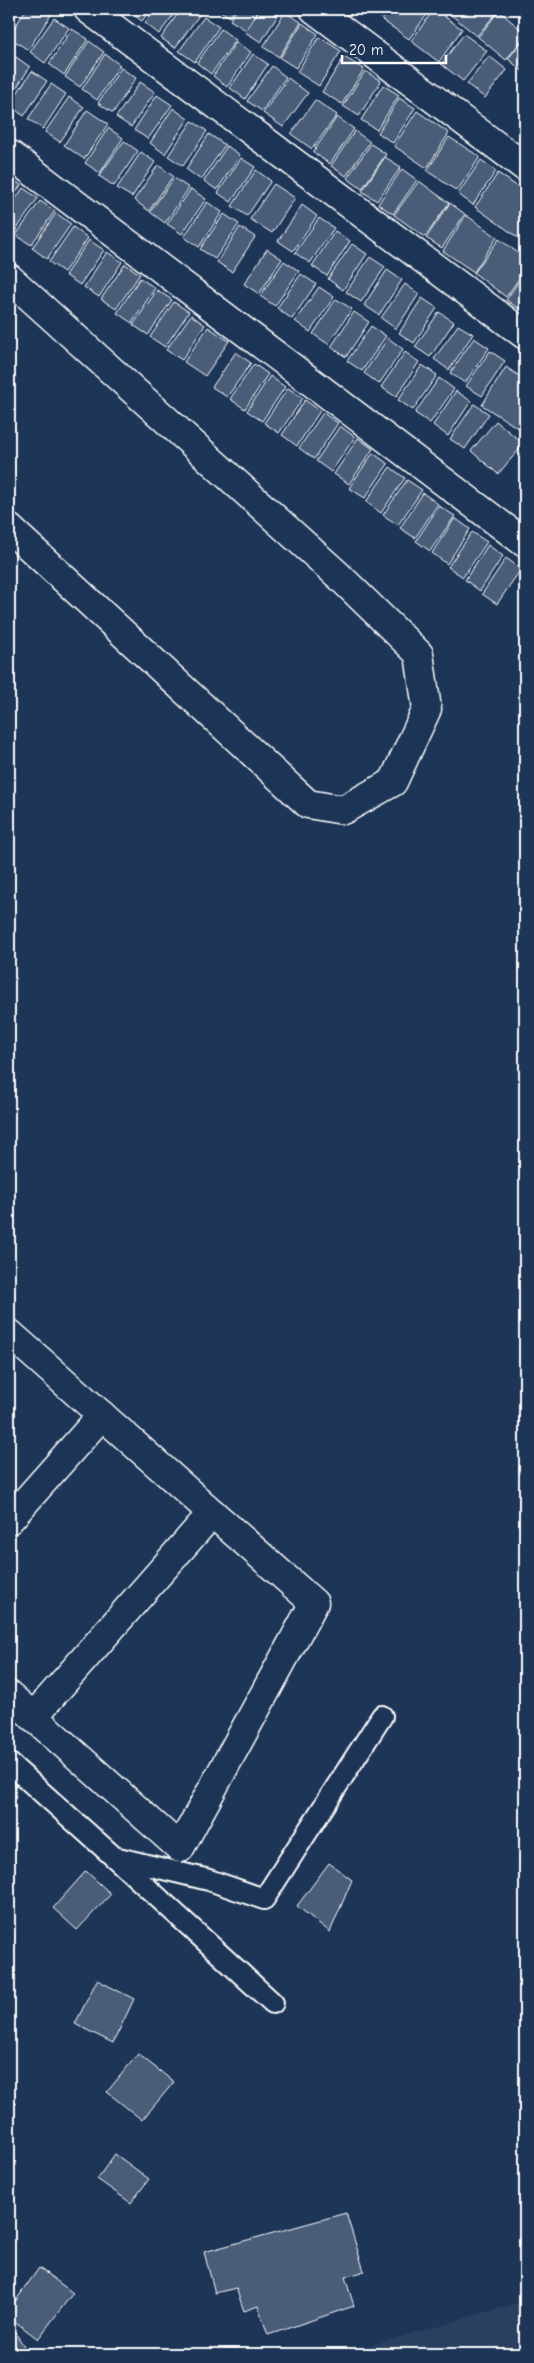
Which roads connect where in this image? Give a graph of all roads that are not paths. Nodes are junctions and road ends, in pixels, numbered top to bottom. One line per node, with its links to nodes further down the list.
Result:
1 (88, 9): 6 (street)
2 (314, 9): 4 (street)
3 (9, 154): 8 (street)
4 (525, 167)
5 (9, 278): 7 (street)
6 (525, 335)
7 (9, 528)
8 (523, 534)
9 (9, 1333): 10 (street)
10 (102, 1415): 11 (street); 12 (street)
11 (212, 1513): 14 (street); 14 (street)
12 (9, 1520)
13 (9, 1695): 14 (street)
14 (33, 1716)
15 (382, 1716): 17 (lane)
16 (9, 1763): 17 (lane)
17 (114, 1857): 18 (lane)
18 (273, 2003)

